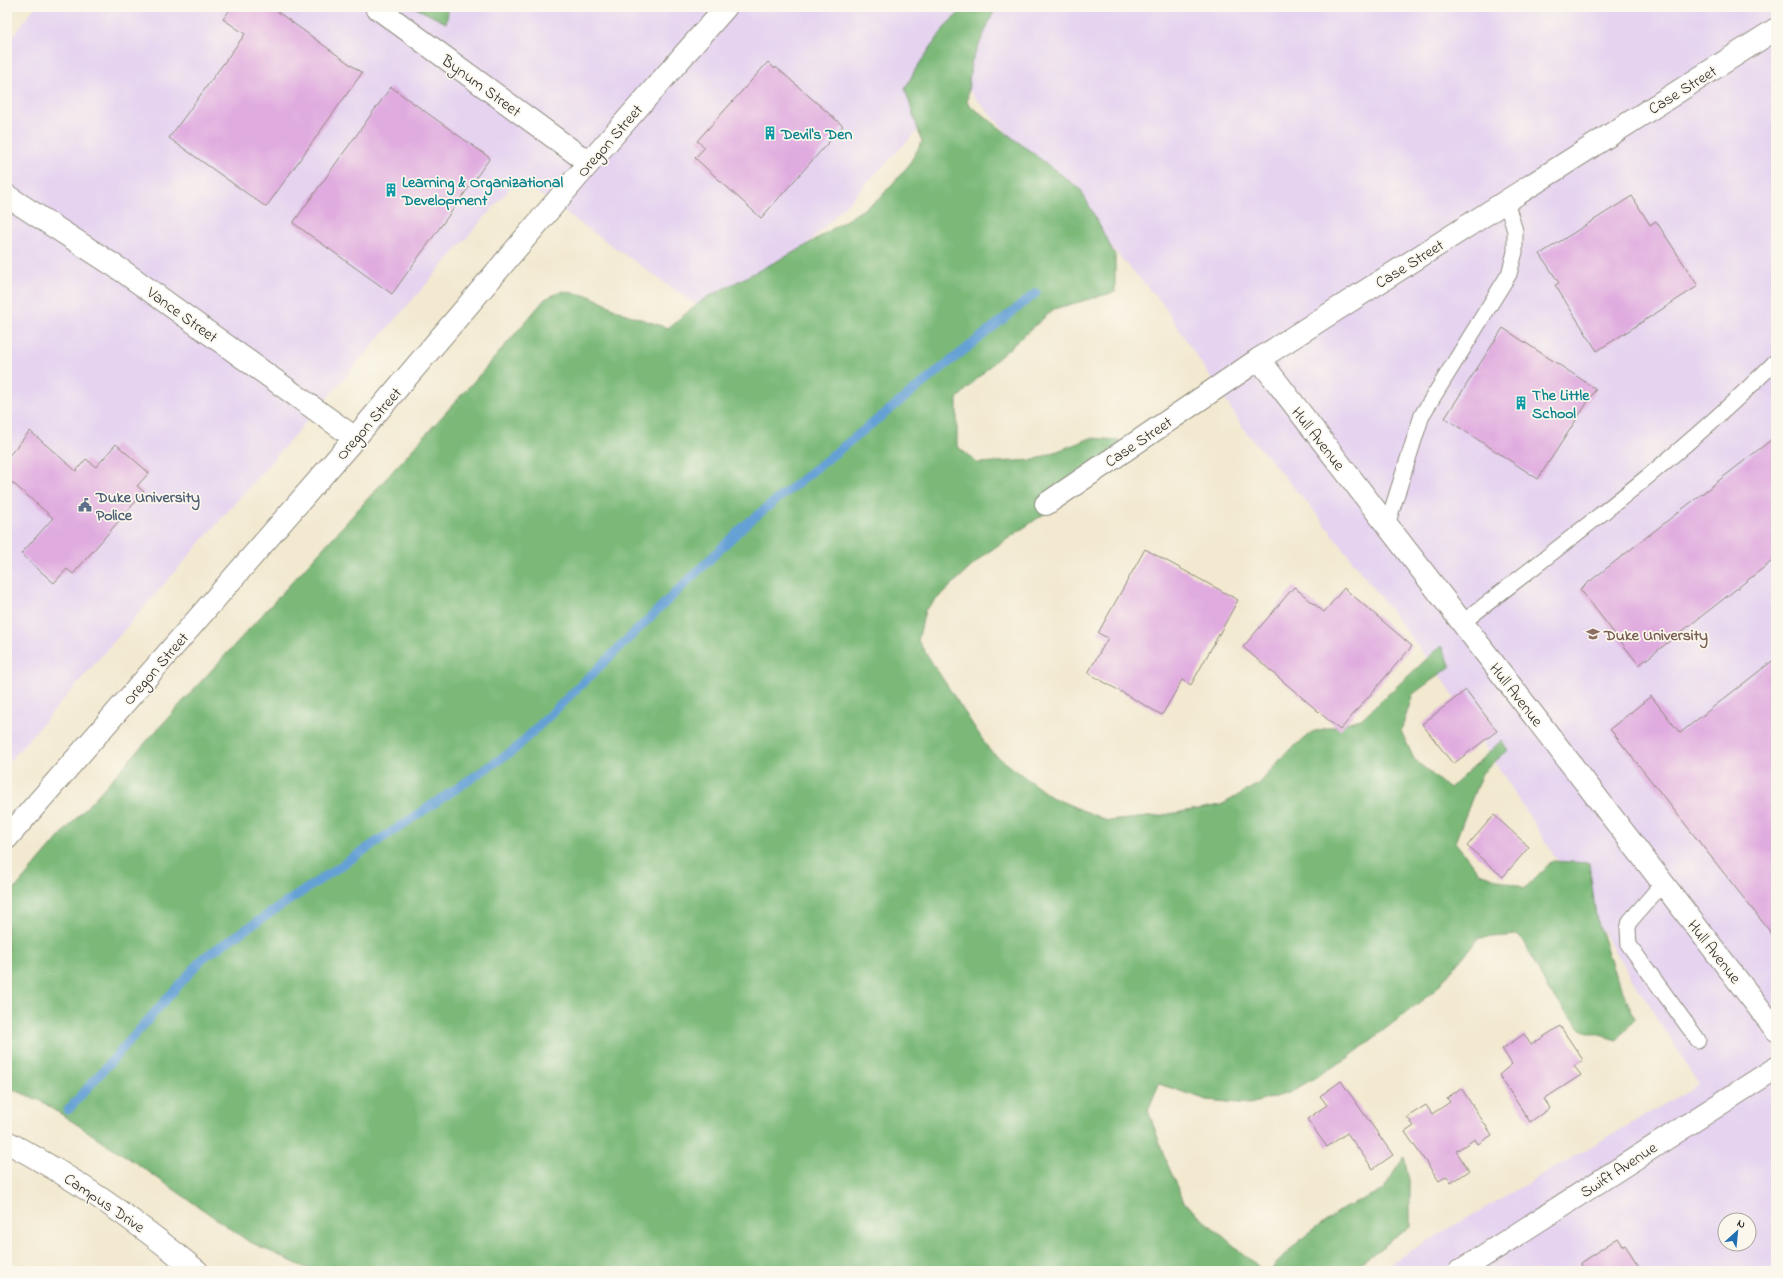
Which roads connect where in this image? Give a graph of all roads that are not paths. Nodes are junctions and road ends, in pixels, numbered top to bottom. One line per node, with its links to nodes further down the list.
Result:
1 (376, 7): 4 (street, Bynum Street)
2 (726, 7): 4 (street, Oregon Street)
3 (1776, 29): 6 (street, Case Street)
4 (589, 163): 9 (street, Oregon Street)
5 (7, 196): 9 (street, Vance Street)
6 (1506, 201): 7 (street, Case Street); 11 (lane)
7 (1259, 359): 10 (street, Case Street); 11 (street, Hull Avenue)
8 (1776, 361): 12 (lane)
9 (355, 438): 13 (street, Oregon Street)
10 (1046, 504)
11 (1387, 525): 12 (street, Hull Avenue)
12 (1462, 622): 14 (street, Hull Avenue)
13 (7, 838)
14 (1663, 883): 15 (street, Hull Avenue); 16 (lane)
15 (1776, 1030)
16 (1698, 1040)
17 (1776, 1068): 20 (street, Swift Avenue)
18 (7, 1142): 19 (street, Campus Drive)
19 (197, 1271)
20 (1460, 1271)

